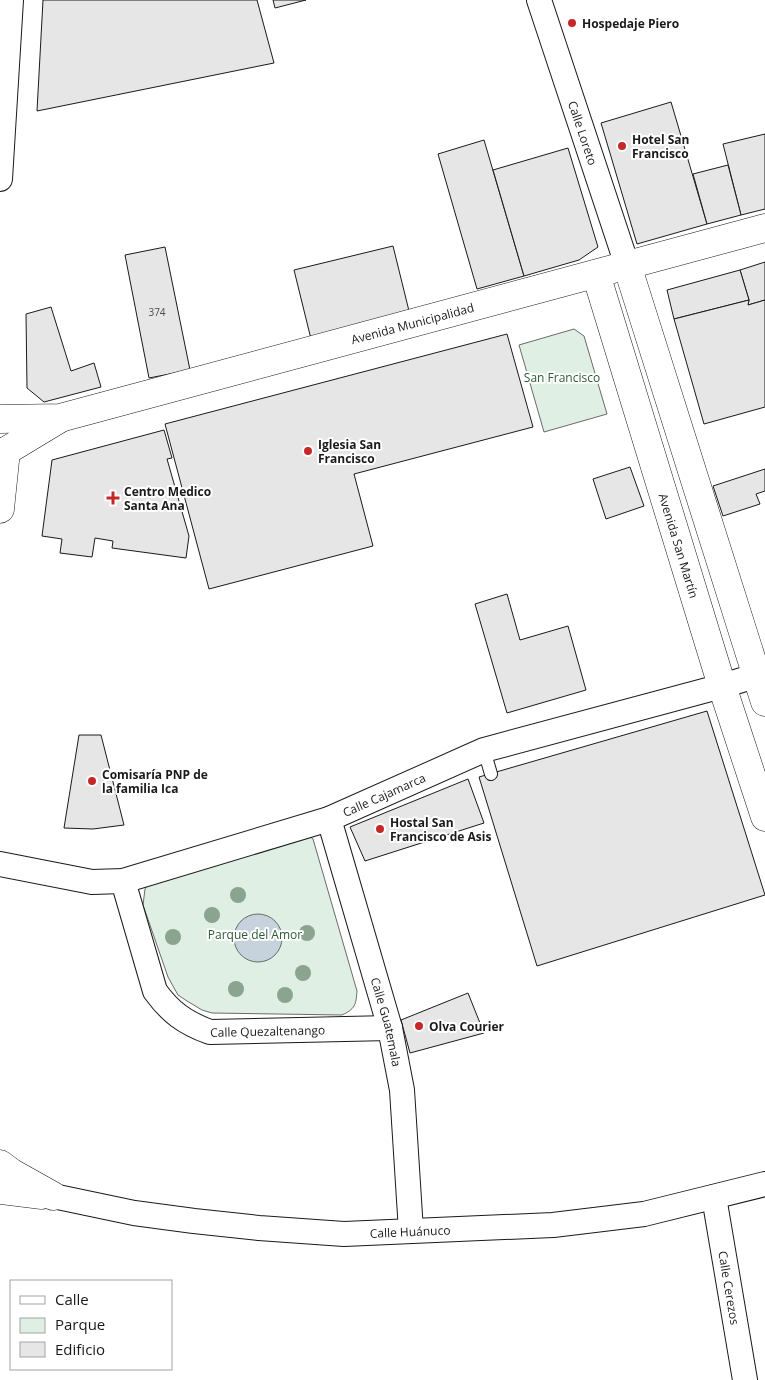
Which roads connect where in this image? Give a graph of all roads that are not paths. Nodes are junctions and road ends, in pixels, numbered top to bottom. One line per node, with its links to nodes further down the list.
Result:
1 (11, 0): 3 (street)
2 (539, 0): 5 (street, Calle Loreto)
3 (0, 179)
4 (765, 228): 5 (main road, Avenida Municipalidad)
5 (627, 265): 6 (main road, Avenida Municipalidad); 11 (main road)
6 (596, 274): 7 (main road, Avenida Municipalidad); 12 (main road, Avenida San Martín)
7 (60, 418): 8 (main road, Avenida Municipalidad); 9 (main road, Avenida Municipalidad)
8 (0, 419)
9 (2, 449): 10 (main road)
10 (0, 509)
11 (761, 675): 12 (street, Calle Cajamarca); 13 (main road)
12 (722, 686): 14 (street, Calle Cajamarca); 16 (main road, Avenida San Martín)
13 (765, 702)
14 (484, 750): 15 (lane); 17 (street, Calle Cajamarca)
15 (491, 774)
16 (765, 817)
17 (329, 819): 19 (street, Calle Cajamarca); 20 (street, Calle Guatemala)
18 (0, 864): 19 (street, Calle Cajamarca)
19 (123, 881): 20 (street, Calle Quezaltenango)
20 (390, 1028): 26 (street, Calle Guatemala)
21 (0, 1164): 24 (main road)
22 (765, 1184): 25 (street, Calle Huánuco)
23 (0, 1190): 24 (main road)
24 (53, 1196): 26 (street, Calle Huánuco)
25 (714, 1197): 26 (street, Calle Huánuco); 27 (street, Calle Cerezos)
26 (411, 1231)
27 (745, 1380)

